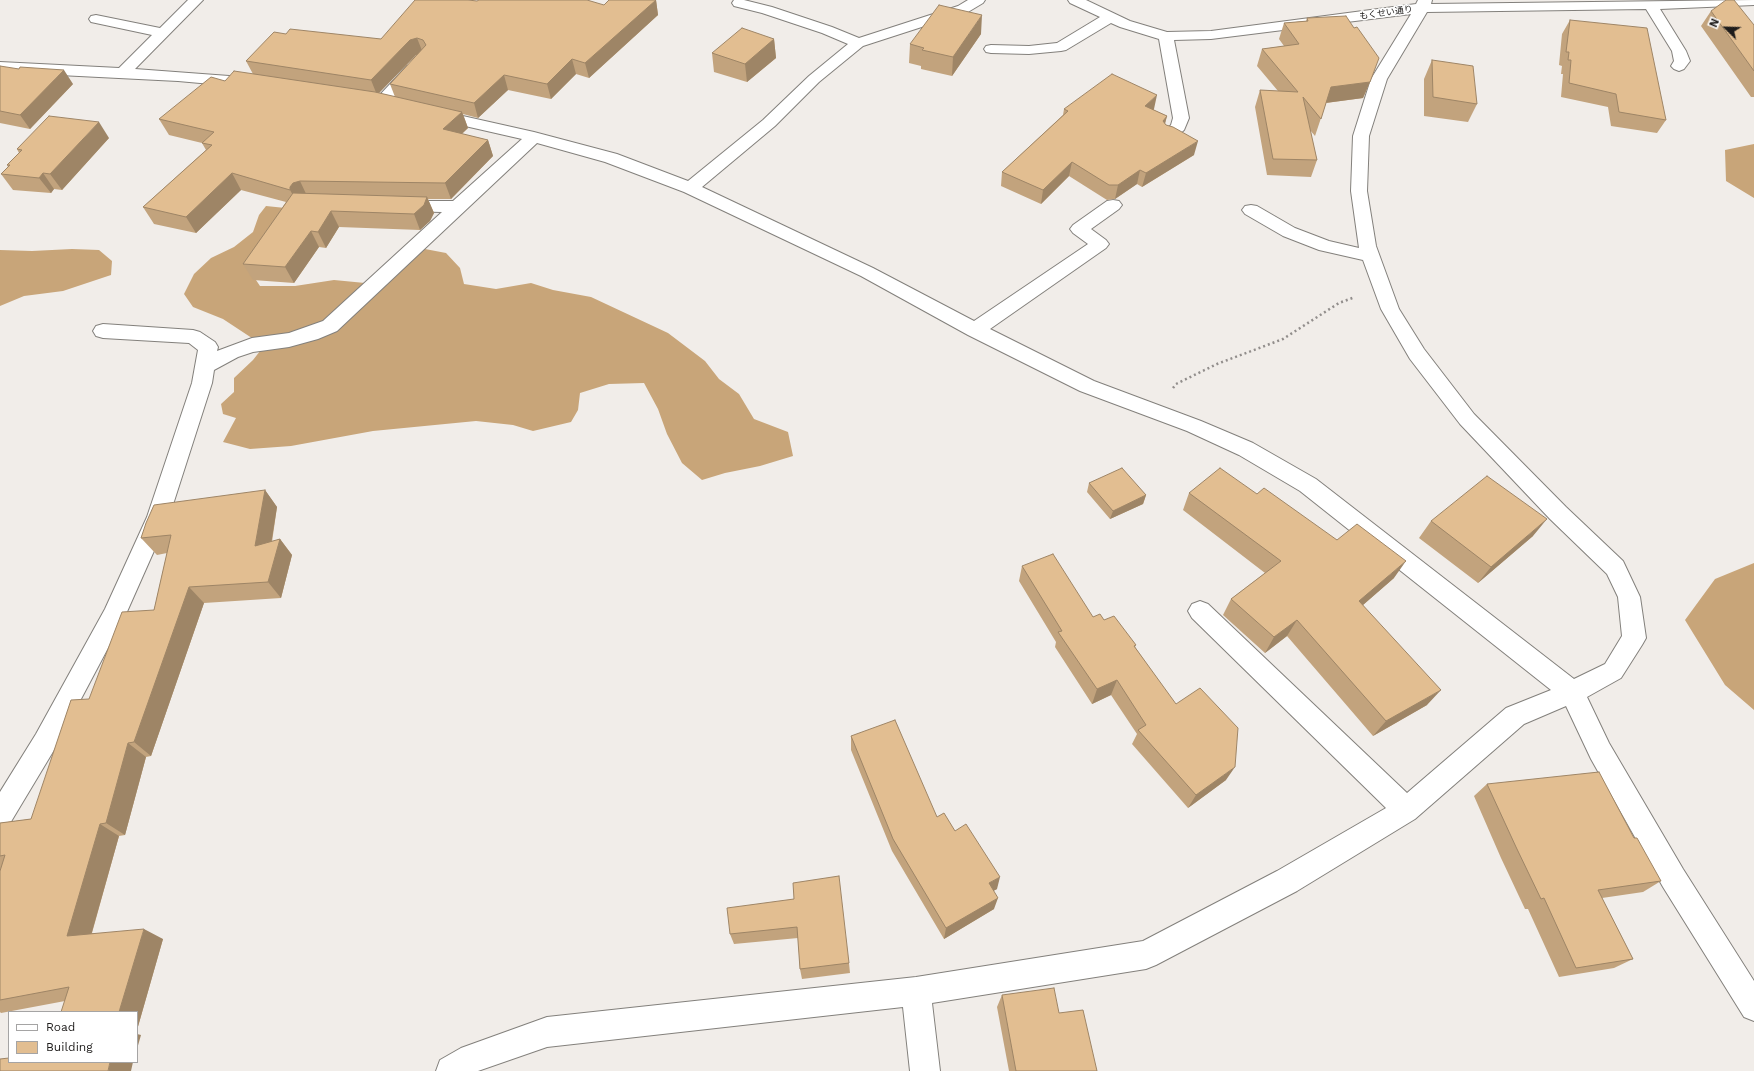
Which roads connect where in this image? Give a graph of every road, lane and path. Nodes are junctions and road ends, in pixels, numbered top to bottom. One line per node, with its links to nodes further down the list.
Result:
1 (196, 0): 10 (street)
2 (978, 0): 12 (street)
3 (1075, 0): 8 (street, もくせい通り)
4 (1754, 1): 7 (street, もくせい通り)
5 (739, 3): 12 (street)
6 (1424, 4): 7 (street, もくせい通り); 11 (street, もくせい通り); 28 (street)
7 (1650, 5): 16 (street)
8 (1110, 17): 11 (street, もくせい通り); 13 (street)
9 (96, 19): 10 (street)
10 (163, 33): 17 (street)
11 (1166, 36): 21 (street)
12 (858, 43): 23 (street)
13 (992, 49)
14 (422, 59): 19 (street)
15 (0, 66): 17 (street)
16 (1679, 66)
17 (123, 73): 18 (street)
18 (270, 84)
19 (382, 103)
20 (420, 111): 22 (street)
21 (1169, 135)
22 (534, 137): 23 (street); 26 (street)
23 (690, 188): 30 (street)
24 (388, 205): 26 (street)
25 (1113, 205): 30 (street)
26 (459, 207): 32 (street)
27 (1251, 210): 28 (street)
28 (1370, 256): 29 (street)
29 (1382, 287): 33 (path); 35 (street)
30 (975, 330): 33 (street)
31 (103, 331): 32 (street)
32 (205, 366): 37 (street)
33 (1152, 411): 35 (street)
34 (1200, 611): 36 (street)
35 (1572, 692): 36 (street); 39 (street)
36 (1406, 810): 38 (street)
37 (0, 816)
38 (916, 991): 40 (street); 41 (street)
39 (1754, 1007)
40 (451, 1071)
41 (925, 1071)

